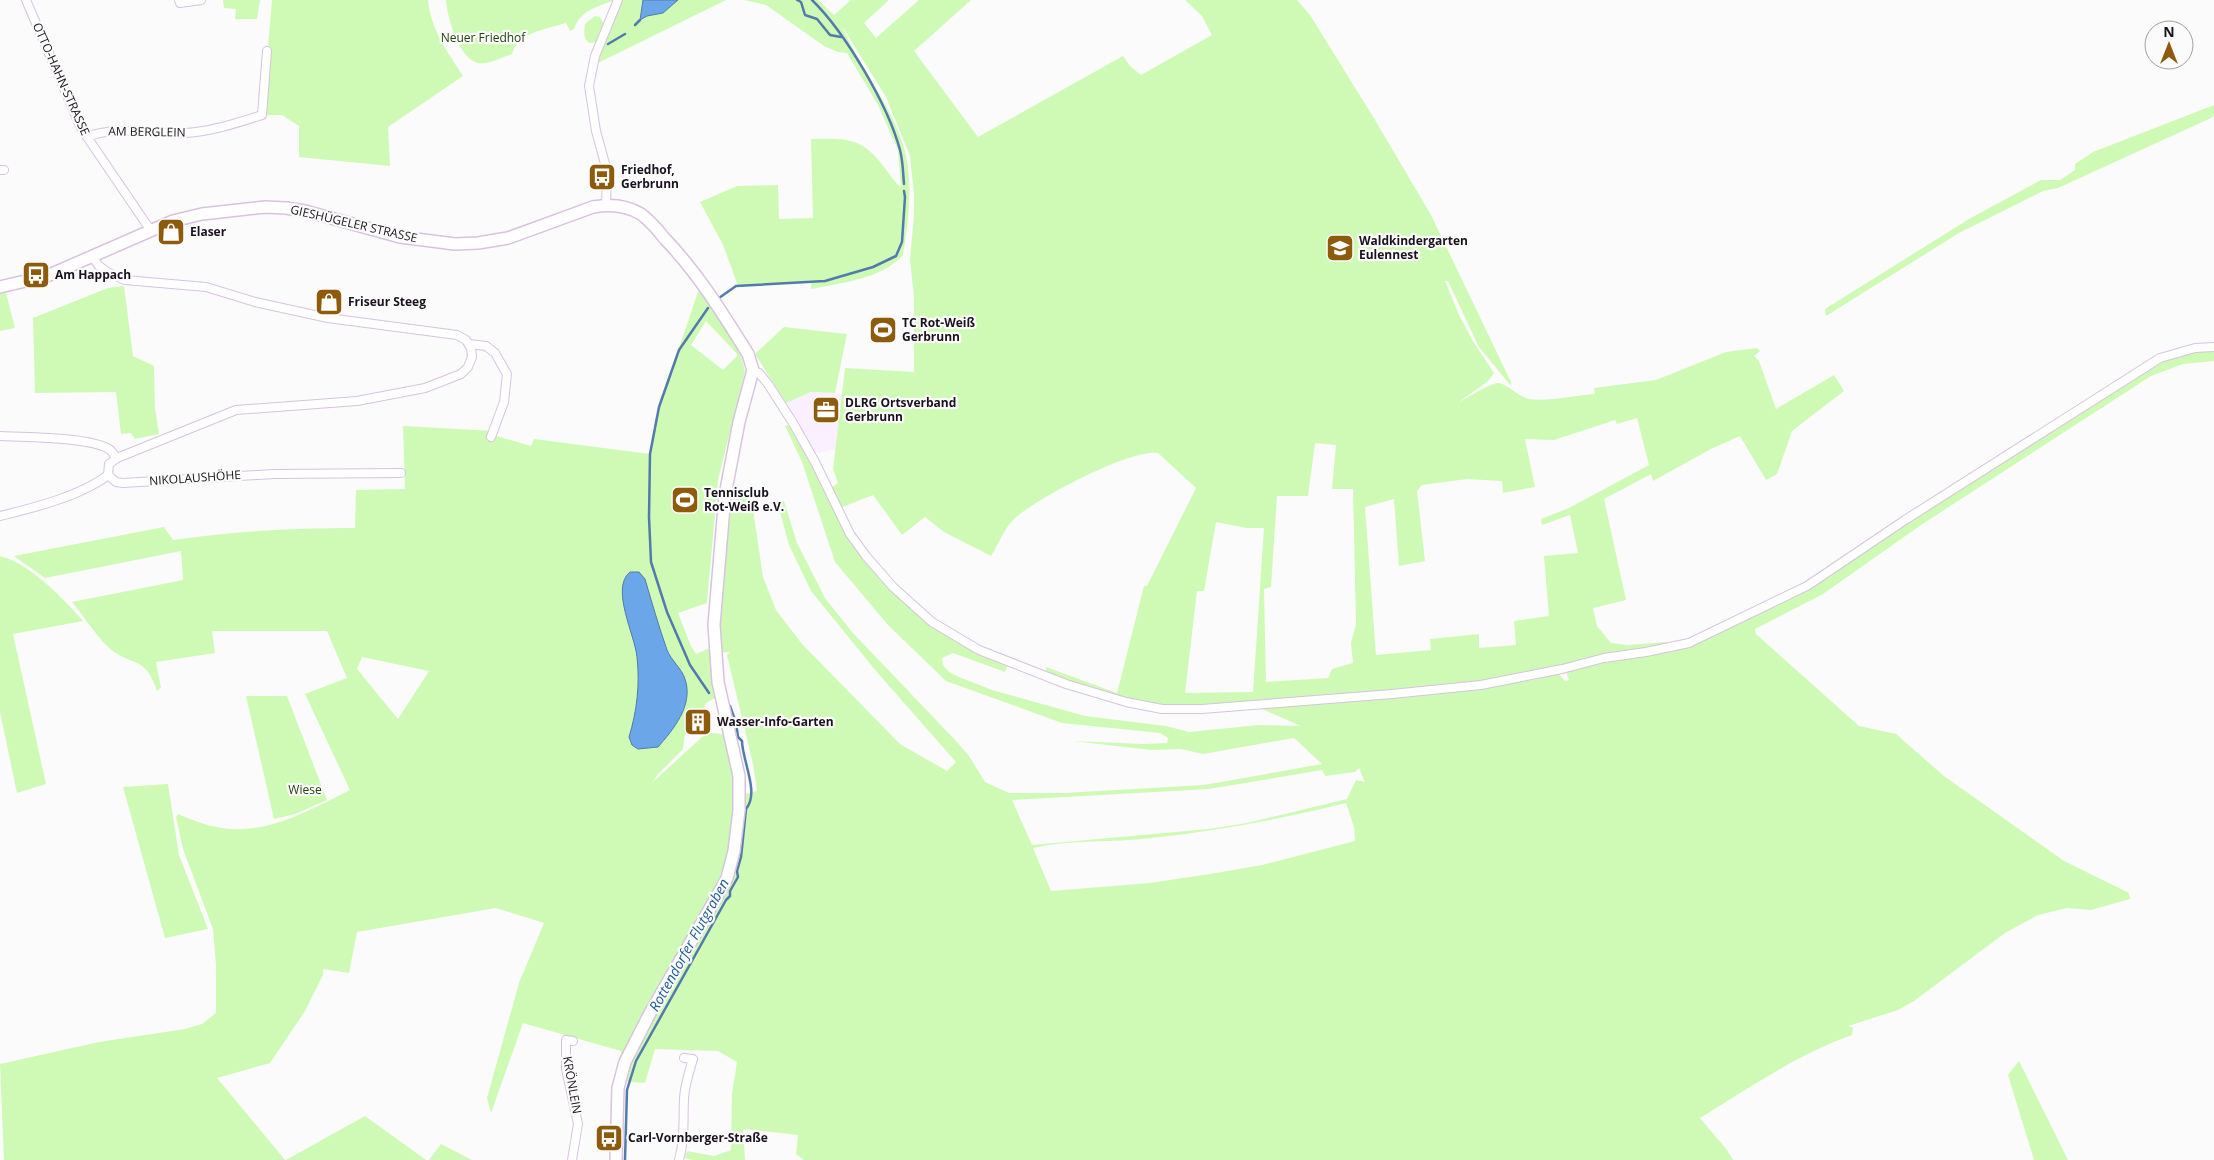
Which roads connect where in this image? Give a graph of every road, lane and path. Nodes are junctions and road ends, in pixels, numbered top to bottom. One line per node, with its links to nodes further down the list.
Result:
1 (26, 0): 6 (street, OTTO-HAHN-STRASSE)
2 (179, 0): 3 (street)
3 (201, 0)
4 (618, 0): 7 (street)
5 (268, 51): 6 (street, AM BERGLEIN)
6 (87, 137): 8 (street, OTTO-HAHN-STRASSE)
7 (606, 205): 8 (street, GIESHÜGELER STRASSE); 13 (street, GIESHÜGELER STRASSE)
8 (150, 231): 9 (street, GIESHÜGELER STRASSE)
9 (93, 257): 10 (street, GIESHÜGELER STRASSE); 11 (street)
10 (0, 288)
11 (469, 344): 15 (street); 16 (street)
12 (2214, 347): 13 (street)
13 (751, 363): 25 (street)
14 (0, 436): 16 (street)
15 (491, 437)
16 (117, 458): 18 (street)
17 (401, 473): 18 (street, NIKOLAUSHÖHE)
18 (108, 475): 19 (street)
19 (0, 516)
20 (567, 1040): 24 (street, KRÖNLEIN)
21 (684, 1058): 22 (street)
22 (693, 1059): 23 (street); 26 (street)
23 (702, 1061)
24 (572, 1160)
25 (616, 1160)
26 (679, 1160)

